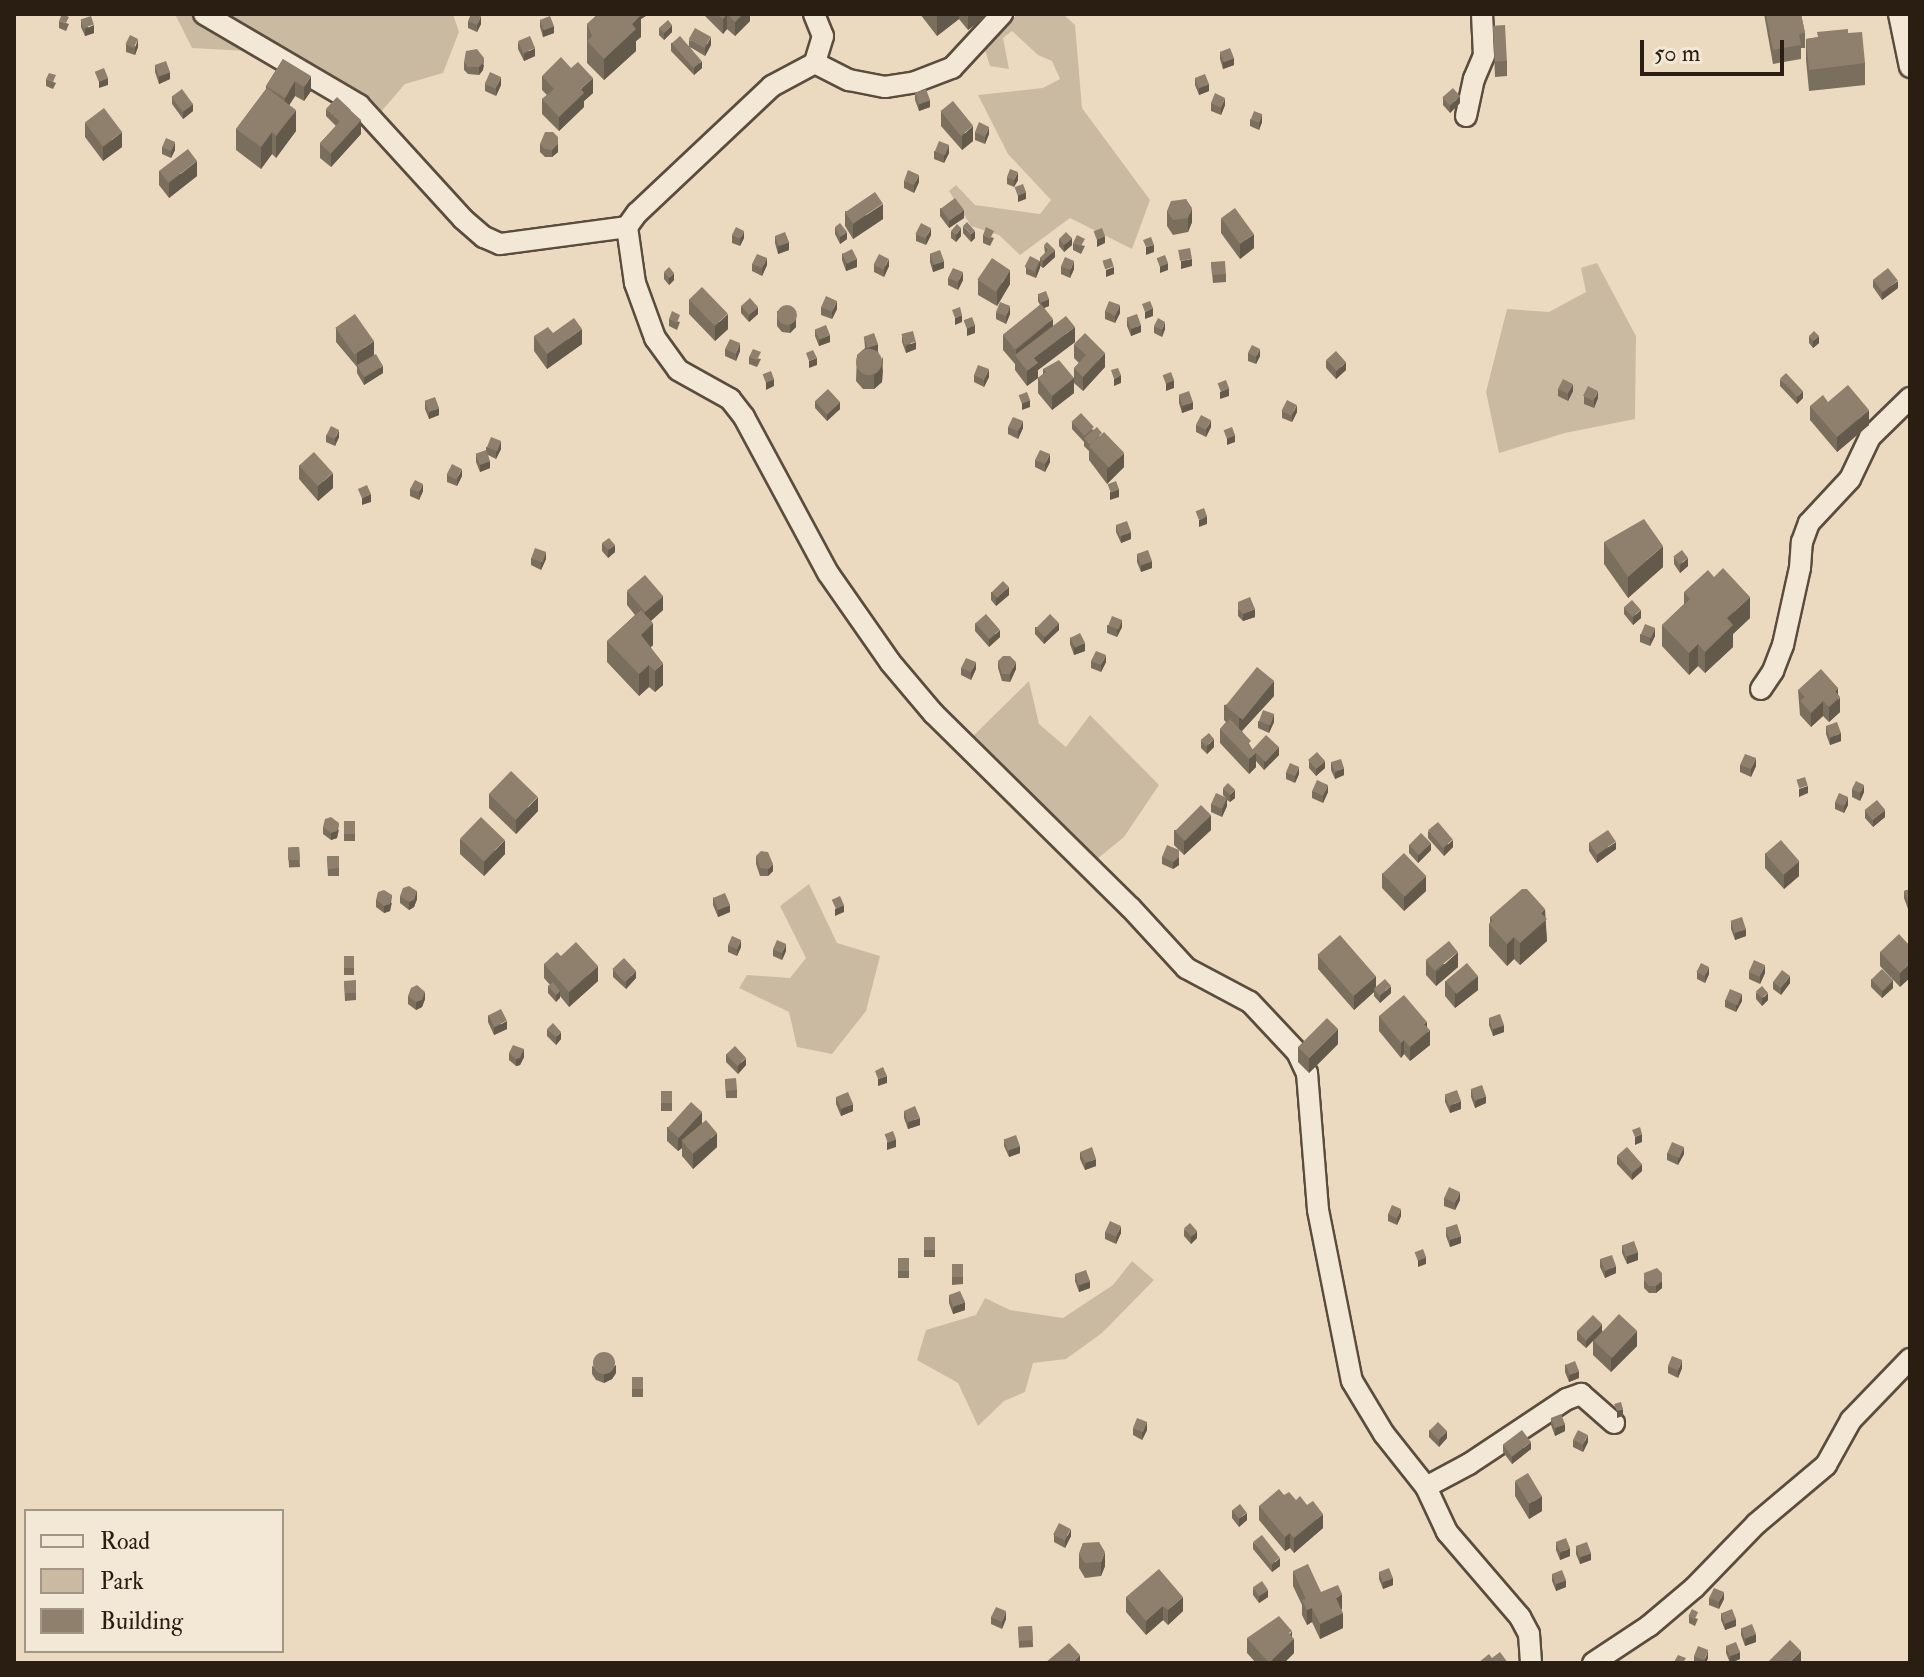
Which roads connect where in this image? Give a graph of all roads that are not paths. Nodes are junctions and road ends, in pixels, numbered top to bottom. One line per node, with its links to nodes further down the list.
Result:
1 (204, 14): 9 (street)
2 (814, 14): 6 (street)
3 (1002, 14): 6 (street)
4 (1482, 14): 8 (street)
5 (1899, 14): 7 (street)
6 (815, 63): 9 (street)
7 (1910, 67)
8 (1466, 116)
9 (627, 227): 14 (street)
10 (1910, 398): 11 (street)
11 (1761, 689)
12 (1910, 1359): 16 (street)
13 (1614, 1423): 14 (street)
14 (1426, 1487): 15 (street)
15 (1531, 1663)
16 (1593, 1663)

